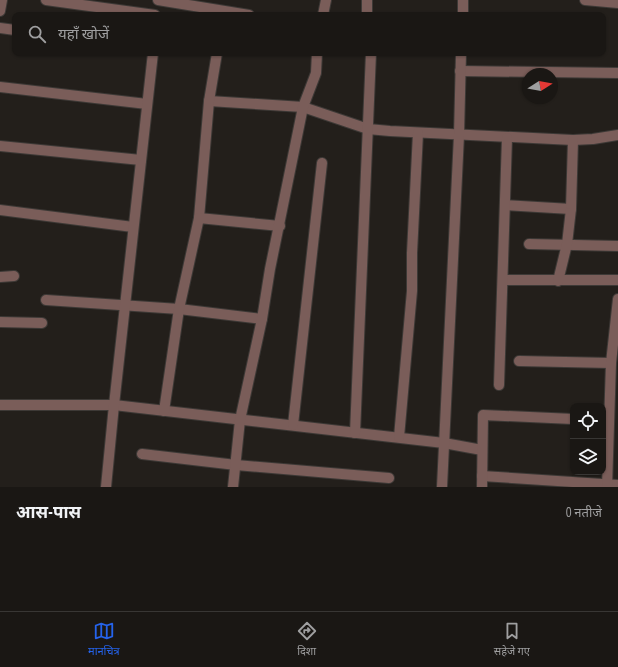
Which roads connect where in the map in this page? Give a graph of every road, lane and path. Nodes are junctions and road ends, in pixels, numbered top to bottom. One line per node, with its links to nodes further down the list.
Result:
1 (2, 0): 9 (street)
2 (46, 0): 10 (street)
3 (158, 0): 11 (street); 12 (street)
4 (326, 0): 13 (street)
5 (367, 0): 14 (street)
6 (464, 0): 15 (street)
7 (585, 0): 8 (street)
8 (618, 2)
9 (0, 11)
10 (134, 12)
11 (156, 12)
12 (218, 12)
13 (324, 12)
14 (367, 12)
15 (463, 12)
16 (0, 28): 17 (street)
17 (12, 30)
18 (152, 56): 27 (street)
19 (216, 56): 26 (street)
20 (317, 56): 28 (street)
21 (371, 56): 29 (street)
22 (461, 56): 23 (street)
23 (460, 71): 24 (street); 31 (street)
24 (618, 73)
25 (0, 87): 27 (street)
26 (209, 101): 28 (street); 41 (street)
27 (147, 104): 36 (street)
28 (303, 107): 29 (street); 42 (street)
29 (368, 129): 30 (street); 71 (street)
30 (418, 133): 31 (street); 72 (street)
31 (459, 135): 33 (street); 73 (street)
32 (618, 135): 34 (street)
33 (507, 138): 34 (street); 38 (street)
34 (573, 140): 39 (street)
35 (0, 146): 36 (street)
36 (141, 160): 43 (street)
37 (322, 163): 70 (street)
38 (505, 205): 39 (street); 49 (street)
39 (571, 209): 45 (street)
40 (0, 210): 43 (street)
41 (199, 218): 42 (street); 55 (street)
42 (280, 226): 57 (street)
43 (133, 227): 54 (street)
44 (529, 244): 45 (street)
45 (567, 244): 46 (street); 51 (street)
46 (618, 246)
47 (14, 276): 48 (street)
48 (0, 277)
49 (503, 280): 51 (street); 63 (street)
50 (618, 280): 51 (street)
51 (558, 281)
52 (46, 300): 54 (street)
53 (618, 300): 56 (street)
54 (125, 306): 55 (street); 65 (street)
55 (179, 309): 57 (street); 66 (street)
56 (617, 313): 61 (street)
57 (262, 319): 68 (street)
58 (0, 322): 59 (street)
59 (42, 322)
60 (519, 361): 61 (street)
61 (611, 363): 62 (street)
62 (614, 375): 69 (street)
63 (499, 385)
64 (0, 405): 65 (street)
65 (114, 405): 66 (street); 81 (street)
66 (164, 411): 68 (street)
67 (570, 419): 74 (street)
68 (240, 420): 70 (street); 76 (street)
69 (610, 421): 80 (street)
70 (293, 425): 71 (street)
71 (355, 432): 72 (street)
72 (399, 438): 73 (street)
73 (444, 442): 74 (street); 83 (street)
74 (482, 450): 77 (street)
75 (142, 454): 76 (street)
76 (236, 465): 78 (street); 82 (street)
77 (482, 476): 80 (street); 84 (street)
78 (389, 478)
79 (618, 484): 80 (street)
80 (607, 485)
81 (106, 487)
82 (233, 487)
83 (442, 487)
84 (482, 487)

